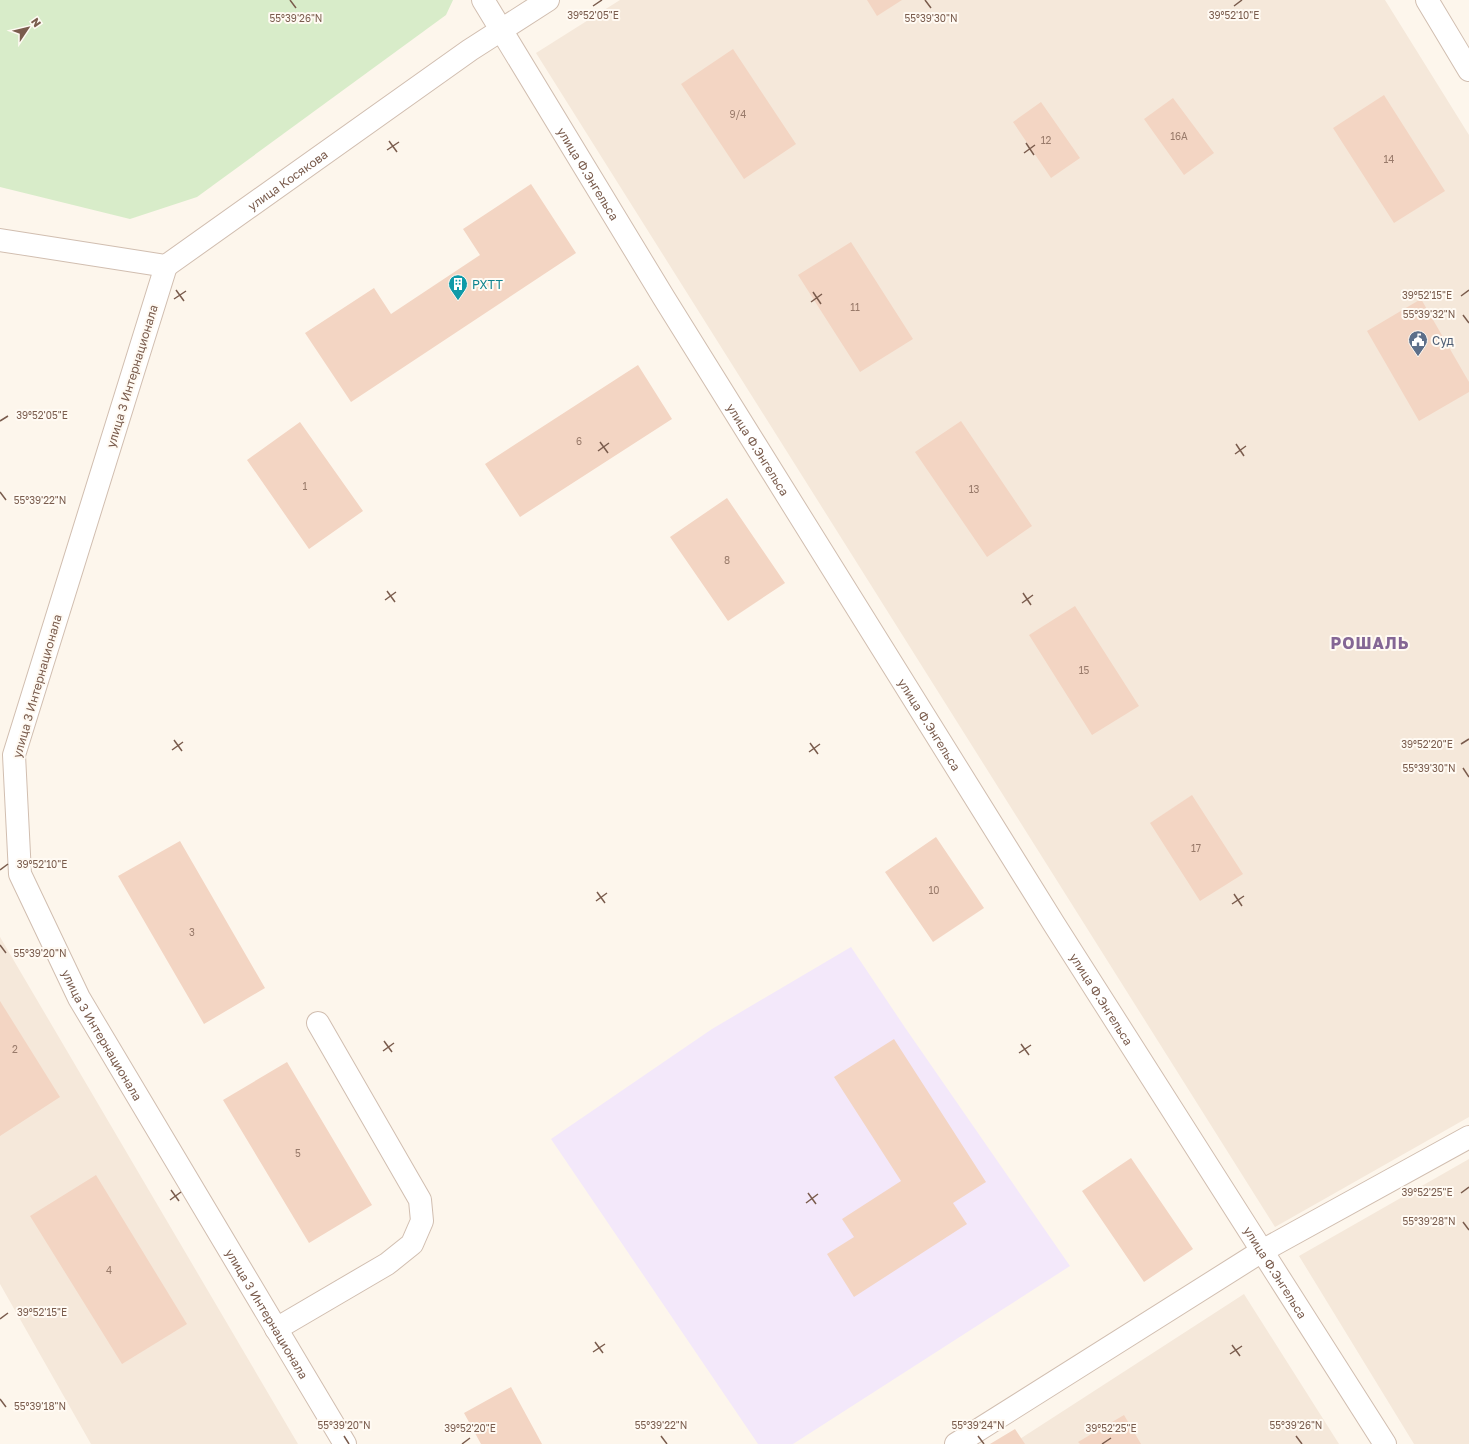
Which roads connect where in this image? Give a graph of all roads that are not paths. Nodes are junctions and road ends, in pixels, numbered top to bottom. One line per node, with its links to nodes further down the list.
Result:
1 (483, 0): 4 (street, улица Ф.Энгельса)
2 (548, 0): 4 (street, улица Косякова)
3 (1427, 0): 5 (street)
4 (501, 30): 7 (street, улица Косякова); 10 (street, улица Ф.Энгельса)
5 (1469, 70)
6 (0, 240): 7 (street)
7 (166, 266): 11 (street, улица 3 Интернационала)
8 (318, 1023): 11 (street)
9 (1469, 1137): 10 (street)
10 (1262, 1251): 13 (street); 14 (street, улица Ф.Энгельса)
11 (276, 1329): 12 (street, улица 3 Интернационала)
12 (345, 1444)
13 (956, 1444)
14 (1384, 1444)

